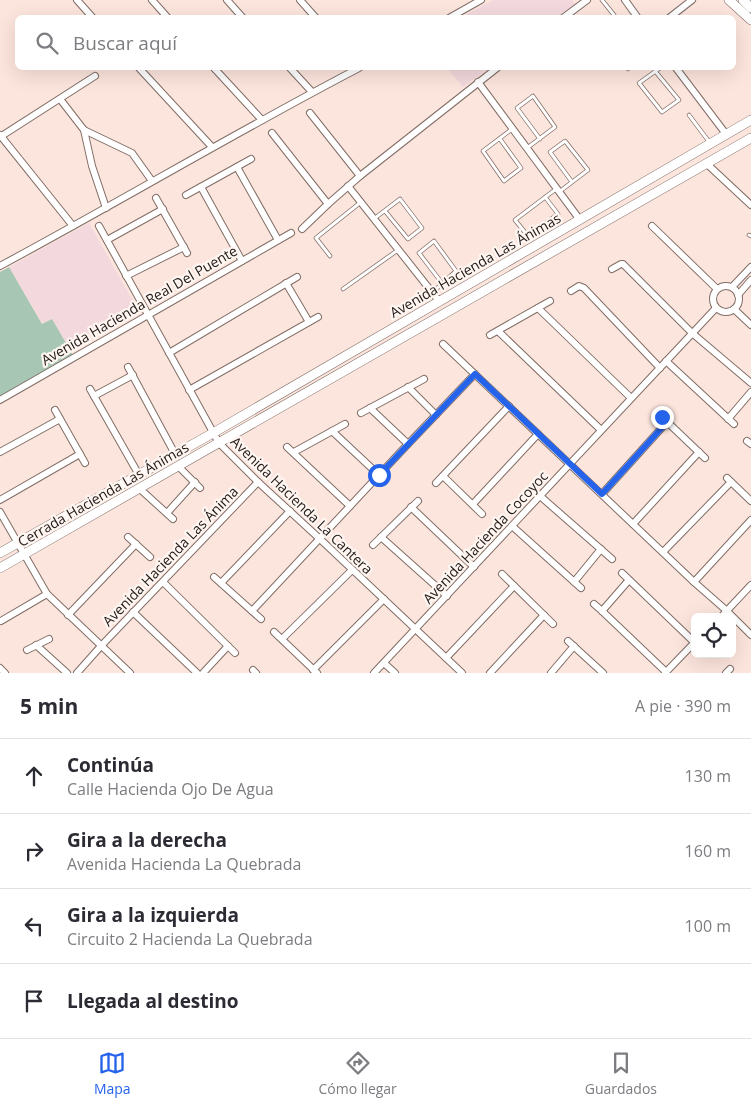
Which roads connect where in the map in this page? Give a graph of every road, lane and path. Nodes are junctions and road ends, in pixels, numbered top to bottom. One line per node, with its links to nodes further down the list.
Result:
1 (78, 0): 13 (street)
2 (152, 0): 14 (street)
3 (227, 0): 15 (street)
4 (300, 0): 16 (street)
5 (481, 0): 17 (street)
6 (586, 0): 18 (street)
7 (602, 0): 19 (lane)
8 (625, 0): 20 (street)
9 (692, 0): 21 (street)
10 (729, 0): 22 (street)
11 (743, 0): 12 (street)
12 (751, 8)
13 (91, 15)
14 (165, 15)
15 (241, 15)
16 (313, 15)
17 (454, 15)
18 (567, 15)
19 (614, 15)
20 (636, 15)
21 (673, 15)
22 (751, 20)
23 (141, 70): 47 (street)
24 (216, 70): 36 (street)
25 (292, 70): 32 (street)
26 (355, 70): 32 (street)
27 (494, 70): 31 (street)
28 (678, 70): 41 (street)
29 (655, 71): 29 (lane)
30 (96, 76): 33 (street)
31 (478, 82): 38 (street); 52 (street)
32 (312, 92): 36 (street)
33 (60, 99): 39 (street); 42 (street)
34 (310, 113): 52 (street)
35 (689, 115): 46 (lane)
36 (262, 120): 47 (street)
37 (751, 120): 41 (street, Avenida Hacienda Las Ánimas)
38 (512, 129): 43 (lane); 48 (street)
39 (84, 130): 53 (street); 65 (street)
40 (272, 133): 63 (street)
41 (726, 134): 46 (street, Avenida Hacienda Las Ánimas)
42 (0, 136): 71 (street)
43 (500, 138): 43 (lane)
44 (540, 139): 44 (lane); 48 (lane)
45 (750, 140): 50 (street, Avenida Hacienda Las Ánimas)
46 (711, 144): 59 (street, Avenida Hacienda Las Ánimas)
47 (212, 147): 53 (street)
48 (527, 149): 57 (street)
49 (251, 159): 51 (street)
50 (707, 164): 64 (street); 67 (street, Avenida Hacienda Las Ánimas)
51 (237, 167): 56 (street); 77 (street)
52 (360, 176): 55 (street)
53 (152, 181): 65 (street)
54 (572, 182): 54 (lane); 57 (lane)
55 (348, 186): 62 (street); 63 (street)
56 (201, 187): 58 (street); 80 (street)
57 (558, 191): 61 (lane); 70 (street)
58 (186, 195)
59 (620, 197): 67 (street); 70 (street, Avenida Hacienda Las Ánimas)
60 (156, 198): 66 (street)
61 (545, 198): 61 (lane)
62 (362, 202): 69 (street); 79 (lane)
63 (328, 204): 74 (street)
64 (751, 206)
65 (106, 208): 71 (street)
66 (163, 209): 76 (street); 84 (street)
67 (627, 209): 134 (street, Avenida Hacienda Las Ánimas)
68 (385, 210): 68 (lane); 69 (lane)
69 (374, 218): 78 (street)
70 (580, 220): 95 (street, Avenida Hacienda Las Ánimas)
71 (73, 226): 81 (street)
72 (99, 226): 76 (street, Avenida Hacienda La Cantera)
73 (652, 226): 91 (street)
74 (302, 229)
75 (291, 233): 77 (street, Avenida Hacienda Real Del Puente)
76 (106, 240): 84 (street, Avenida Hacienda La Cantera)
77 (278, 240): 80 (street, Avenida Hacienda Real Del Puente)
78 (399, 250): 90 (lane); 93 (street)
79 (330, 256)
80 (242, 261): 100 (street, Avenida Hacienda Real Del Puente)
81 (0, 266)
82 (751, 267): 89 (street)
83 (612, 269): 105 (street)
84 (126, 276): 100 (street, Avenida Hacienda La Cantera)
85 (297, 277): 87 (street)
86 (751, 280): 94 (street)
87 (286, 283): 102 (street); 108 (street)
88 (442, 283): 88 (lane); 93 (lane)
89 (732, 287): 91 (street); 94 (street)
90 (343, 289)
91 (717, 289): 98 (street)
92 (571, 291): 111 (street)
93 (432, 292): 95 (street)
94 (738, 295): 99 (street)
95 (439, 301): 132 (street, Avenida Hacienda Las Ánimas)
96 (550, 302): 97 (street)
97 (538, 308): 104 (street); 121 (street)
98 (716, 308): 99 (street); 105 (street, Avenida Hacienda Cocoyoc)
99 (734, 310): 103 (street)
100 (148, 314): 108 (street, Avenida Hacienda La Cantera); 122 (street, Avenida Hacienda Real Del Puente)
101 (318, 317): 102 (street)
102 (309, 322): 118 (street)
103 (751, 325)
104 (498, 331): 106 (street); 130 (street)
105 (692, 333): 109 (street, Avenida Hacienda Cocoyoc); 115 (street)
106 (490, 335)
107 (443, 344): 112 (street)
108 (169, 353): 118 (street, Avenida Hacienda La Cantera)
109 (666, 361): 111 (street, Avenida Hacienda Cocoyoc); 119 (street)
110 (128, 367): 113 (street)
111 (660, 368): 121 (street, Avenida Hacienda Cocoyoc)
112 (475, 374): 123 (street); 127 (street)
113 (132, 375): 120 (street); 141 (street)
114 (424, 379): 116 (street)
115 (751, 383)
116 (408, 388): 124 (street); 127 (street)
117 (90, 389): 120 (street)
118 (189, 390): 132 (street, Avenida Hacienda La Cantera)
119 (751, 392)
120 (94, 396): 146 (street)
121 (631, 398): 130 (street, Avenida Hacienda Cocoyoc)
122 (0, 400)
123 (508, 406): 133 (street); 148 (street)
124 (370, 408): 126 (street); 135 (street)
125 (55, 410): 128 (street)
126 (361, 413)
127 (436, 415): 135 (street)
128 (60, 419): 137 (street); 140 (street)
129 (345, 424): 131 (street)
130 (601, 430): 144 (street, Avenida Hacienda Cocoyoc)
131 (332, 431): 138 (street); 147 (street)
132 (213, 433): 134 (street, Avenida Hacienda La Cantera); 141 (street, Cerrada Hacienda Las Ánimas)
133 (538, 434): 144 (street); 159 (street)
134 (219, 443): 145 (street, Cerrada Hacienda Las Ánimas); 150 (street, Avenida Hacienda La Cantera)
135 (408, 444): 147 (street)
136 (287, 447): 138 (street)
137 (0, 452)
138 (294, 452): 160 (street)
139 (699, 452): 142 (street); 154 (street); 168 (street)
140 (80, 454): 143 (street); 156 (street)
141 (175, 454): 146 (street, Cerrada Hacienda Las Ánimas)
142 (705, 458)
143 (85, 463)
144 (570, 464): 154 (street); 155 (street, Avenida Hacienda Cocoyoc)
145 (179, 467): 149 (street); 153 (street, Cerrada Hacienda Las Ánimas)
146 (139, 475): 173 (street, Cerrada Hacienda Las Ánimas)
147 (379, 475): 160 (street)
148 (442, 476): 151 (street); 159 (street)
149 (195, 482): 152 (street); 164 (street)
150 (258, 482): 162 (street, Avenida Hacienda La Cantera); 189 (street, Avenida Hacienda Las Ánima)
151 (436, 483)
152 (200, 488)
153 (140, 489): 164 (street); 179 (street, Cerrada Hacienda Las Ánimas)
154 (602, 494): 168 (street)
155 (540, 496): 169 (street, Avenida Hacienda Cocoyoc); 176 (street)
156 (0, 500)
157 (418, 501): 161 (street)
158 (751, 501): 177 (street)
159 (473, 504): 165 (street)
160 (350, 506): 172 (street)
161 (411, 507): 171 (street); 182 (street)
162 (290, 511): 172 (street, Avenida Hacienda La Cantera); 192 (street)
163 (0, 512): 173 (street)
164 (167, 513): 166 (street)
165 (482, 514)
166 (173, 519)
167 (751, 520): 191 (street)
168 (633, 524): 177 (street)
169 (512, 526): 182 (street, Avenida Hacienda Cocoyoc); 190 (street)
170 (128, 537): 174 (street)
171 (382, 537): 175 (street); 197 (street)
172 (320, 539): 184 (street, Avenida Hacienda La Cantera); 200 (street)
173 (18, 543): 178 (street, Cerrada Hacienda Las Ánimas); 179 (street)
174 (136, 544): 180 (street); 204 (street)
175 (373, 545)
176 (601, 550): 181 (street); 190 (street)
177 (662, 552): 191 (street)
178 (0, 553)
179 (24, 554): 183 (street, Cerrada Hacienda Las Ánimas); 196 (street)
180 (150, 557)
181 (612, 559)
182 (474, 567): 197 (street, Avenida Hacienda Cocoyoc)
183 (0, 568)
184 (352, 570): 198 (street, Avenida Hacienda La Cantera); 214 (street)
185 (622, 573): 188 (street)
186 (502, 574): 194 (street)
187 (214, 576): 192 (street)
188 (629, 580): 201 (street); 212 (street)
189 (163, 582): 203 (street, Avenida Hacienda Las Ánima); 218 (street)
190 (574, 582): 195 (street)
191 (694, 582): 202 (street)
192 (221, 583): 200 (street)
193 (751, 585): 202 (street)
194 (514, 586): 205 (street); 223 (street)
195 (581, 588)
196 (47, 594): 204 (street); 207 (street)
197 (447, 596): 209 (street, Avenida Hacienda Cocoyoc)
198 (384, 600): 209 (street, Avenida Hacienda La Cantera); 226 (street)
199 (594, 604): 201 (street)
200 (252, 611): 206 (street)
201 (602, 611): 239 (street)
202 (727, 611): 211 (street)
203 (134, 612): 217 (street, Avenida Hacienda Las Ánima); 231 (street)
204 (68, 615): 217 (street)
205 (544, 615): 208 (street); 236 (street)
206 (261, 619)
207 (0, 621)
208 (553, 624)
209 (415, 629): 223 (street, Avenida Hacienda La Cantera); 224 (street, Avenida Hacienda Cocoyoc)
210 (274, 632): 214 (street)
211 (751, 635)
212 (691, 638)
213 (49, 639): 216 (street)
214 (282, 640): 226 (street)
215 (568, 641): 219 (street)
216 (36, 646): 221 (street); 228 (street)
217 (101, 646): 229 (street, Avenida Hacienda Las Ánima); 230 (street)
218 (228, 646): 222 (street); 232 (street)
219 (574, 646): 237 (street); 238 (street)
220 (691, 646): 239 (street)
221 (27, 650)
222 (235, 653)
223 (446, 658): 235 (street, Avenida Hacienda La Cantera)
224 (384, 663): 233 (street, Avenida Hacienda Cocoyoc); 234 (street)
225 (0, 668): 227 (street)
226 (315, 671)
227 (5, 673)
228 (67, 673)
229 (77, 673)
230 (130, 673)
231 (197, 673)
232 (203, 673)
233 (374, 673)
234 (395, 673)
235 (462, 673)
236 (490, 673)
237 (551, 673)
238 (603, 673)
239 (666, 673)

